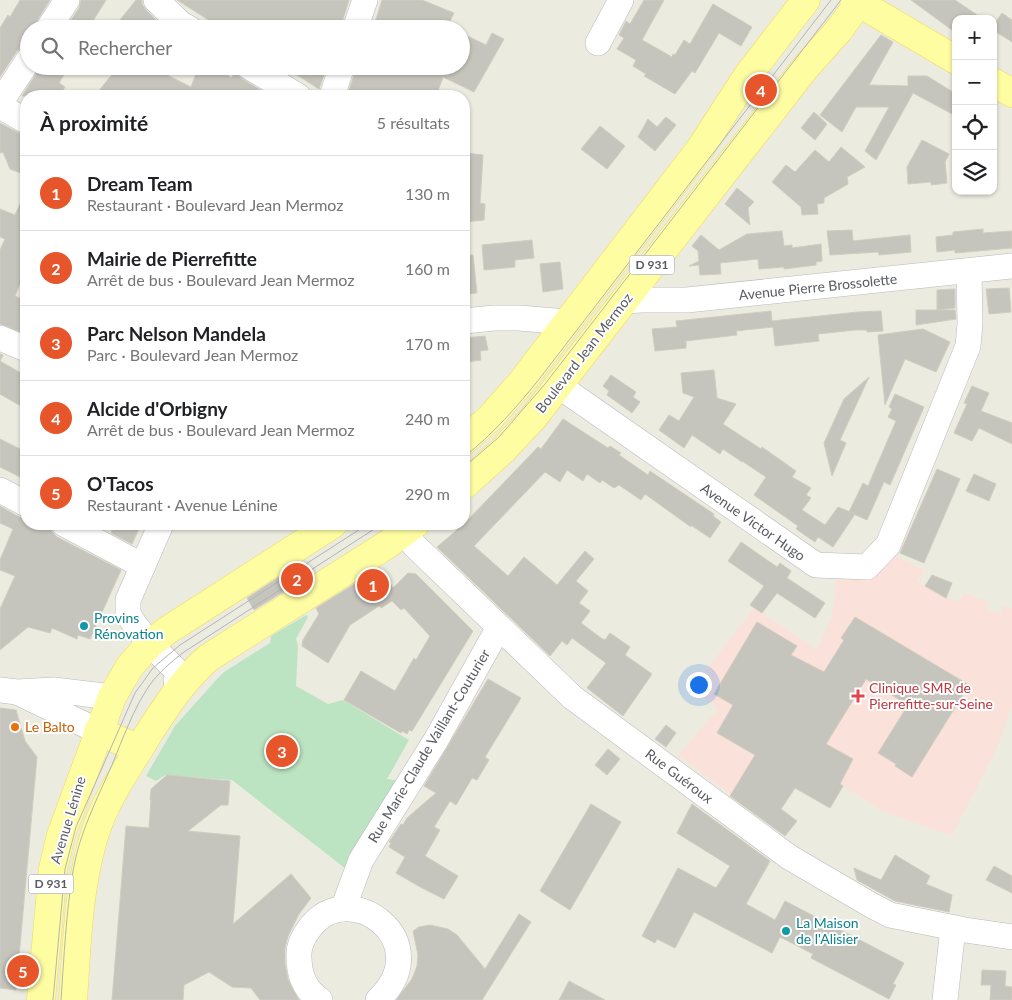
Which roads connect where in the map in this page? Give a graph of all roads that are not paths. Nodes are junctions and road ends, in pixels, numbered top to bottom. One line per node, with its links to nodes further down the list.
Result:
1 (67, 0): 7 (street)
2 (156, 0): 8 (street)
3 (365, 0): 9 (street)
4 (621, 0): 10 (street)
5 (806, 0): 25 (main road, D 931)
6 (858, 1): 11 (main road); 23 (main road, Boulevard Jean Mermoz / D 931)
7 (54, 20)
8 (177, 20)
9 (358, 20)
10 (598, 43)
11 (952, 58)
12 (20, 73): 19 (street)
13 (263, 75): 16 (street)
14 (339, 75): 17 (street)
15 (997, 84): 18 (main road)
16 (288, 90)
17 (334, 90)
18 (1012, 93)
19 (0, 104): 20 (street)
20 (20, 117)
21 (1012, 266): 22 (street, Avenue Pierre Brossolette)
22 (969, 271): 23 (street, Avenue Pierre Brossolette); 28 (street, Avenue Victor Hugo)
23 (623, 302): 28 (main road, Boulevard Jean Mermoz / D 931)
24 (470, 320): 25 (street)
25 (567, 322): 29 (main road, D 931)
26 (0, 338): 27 (street)
27 (20, 346)
28 (559, 386): 30 (main road, Boulevard Jean Mermoz / D 931)
29 (470, 436)
30 (470, 479)
31 (0, 490): 32 (street)
32 (20, 501)
33 (75, 530): 38 (street)
34 (158, 530): 38 (street)
35 (324, 530): 40 (main road, D 931)
36 (402, 530): 42 (main road, D 931)
37 (408, 530): 39 (street, Rue Guéroux)
38 (143, 566): 40 (street)
39 (499, 627): 46 (street, Rue Marie-Claude Vaillant-Couturier); 47 (street, Rue Guéroux)
40 (150, 644): 42 (street); 43 (main road, D 931)
41 (9, 691): 43 (street); 44 (street)
42 (176, 693): 45 (main road, D 931)
43 (112, 697): 44 (main road, D 931)
44 (98, 731): 45 (main road); 49 (main road, Avenue Lénine / D 931)
45 (139, 749): 50 (main road, D 931)
46 (343, 909): 51 (street); 52 (street)
47 (953, 928): 48 (street, Rue Guéroux); 53 (street)
48 (1012, 937)
49 (41, 1000)
50 (73, 1000)
51 (318, 1000)
52 (378, 1000)
53 (944, 1000)

